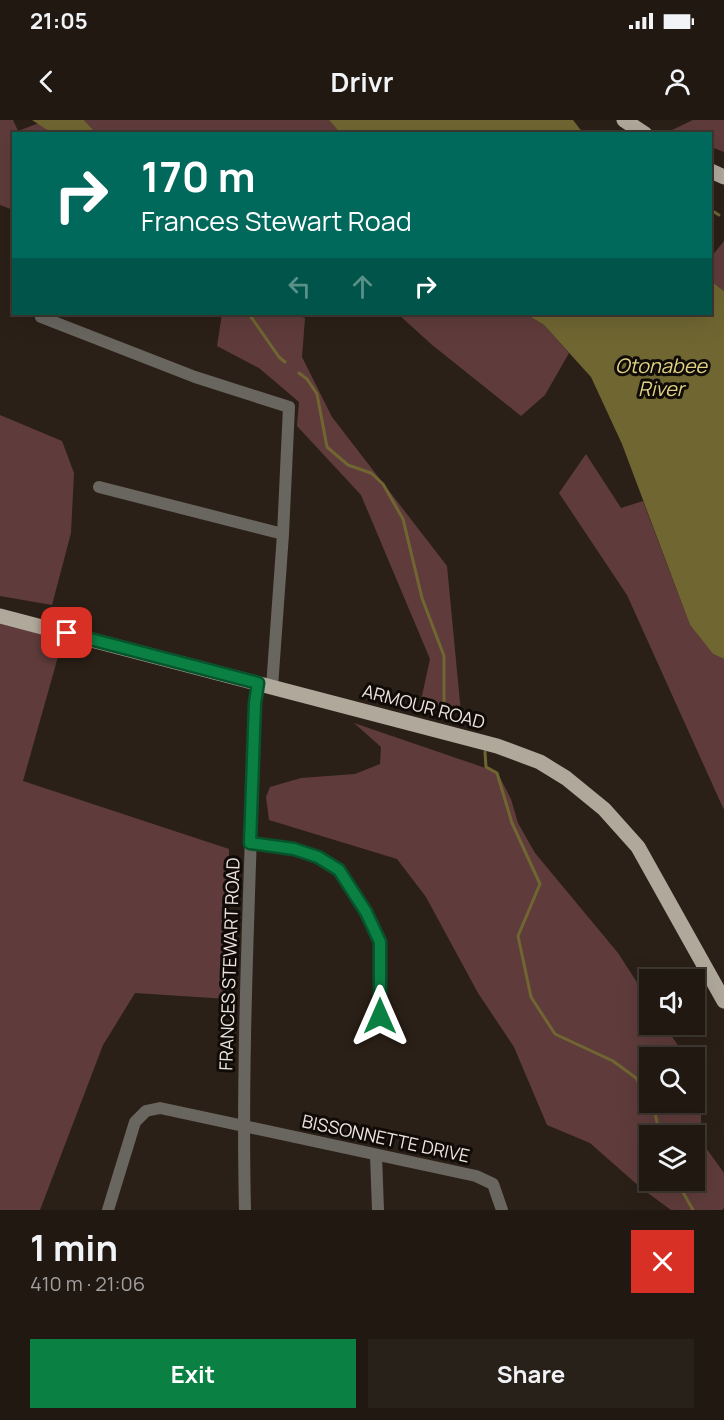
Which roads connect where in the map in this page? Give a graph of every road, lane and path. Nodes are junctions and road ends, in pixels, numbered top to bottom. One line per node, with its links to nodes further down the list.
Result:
1 (624, 120): 2 (main road)
2 (642, 132)
3 (41, 316): 5 (street, FRANCES STEWART ROAD)
4 (99, 487): 5 (street)
5 (283, 534): 7 (street, FRANCES STEWART ROAD)
6 (0, 616): 7 (main road, ARMOUR ROAD)
7 (265, 685): 8 (street, FRANCES STEWART ROAD); 9 (main road, ARMOUR ROAD)
8 (250, 843): 10 (street); 11 (street, FRANCES STEWART ROAD)
9 (724, 1001)
10 (391, 1029)
11 (243, 1127): 12 (street, BISSONNETTE DRIVE); 13 (street, BISSONNETTE DRIVE); 14 (street, FRANCES STEWART ROAD)
12 (376, 1155): 15 (street); 16 (street, BISSONNETTE DRIVE)
13 (108, 1210)
14 (245, 1210)
15 (378, 1210)
16 (502, 1210)

